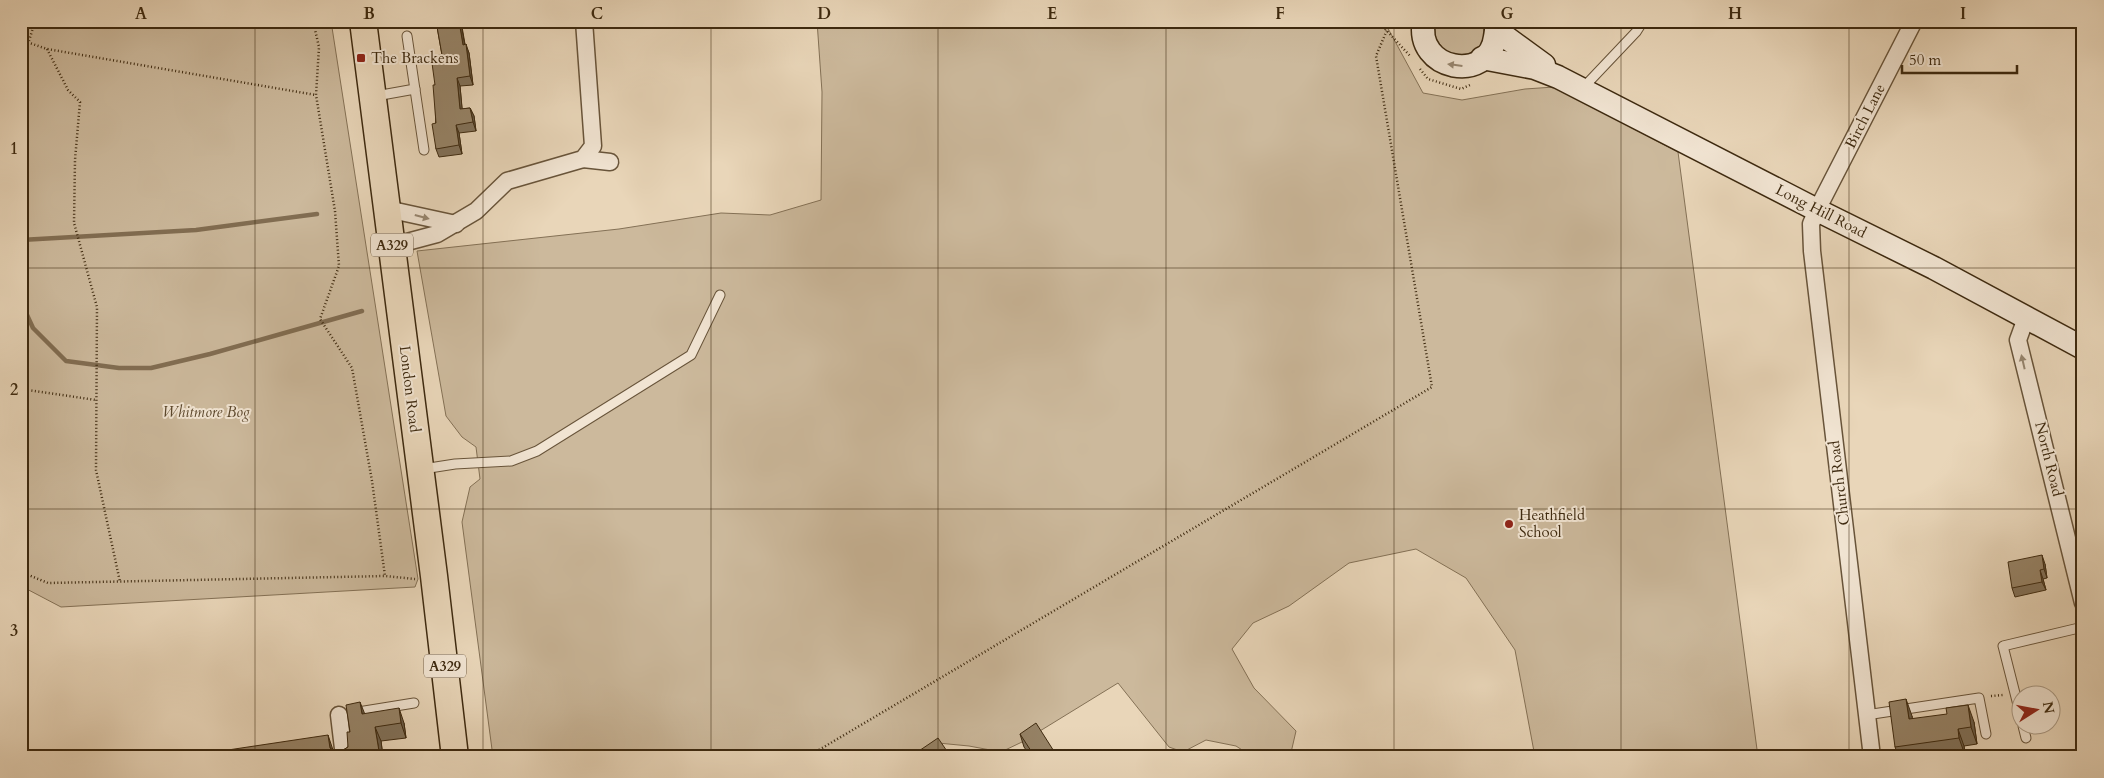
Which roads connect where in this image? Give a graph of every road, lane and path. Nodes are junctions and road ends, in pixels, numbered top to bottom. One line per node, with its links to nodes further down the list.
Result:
1 (35, 21): 13 (path)
2 (313, 21): 19 (path)
3 (363, 21): 20 (main road, London Road / A329)
4 (584, 21): 22 (street)
5 (1378, 21): 49 (path)
6 (1406, 21): 10 (street)
7 (1643, 21): 18 (lane)
8 (1914, 21): 25 (street, Birch Lane)
9 (1496, 26): 15 (street); 16 (street, Long Hill Road)
10 (1424, 29): 15 (street, one-way to 10)
11 (408, 36): 17 (lane)
12 (21, 40): 13 (path)
13 (29, 42): 14 (path)
14 (46, 49): 19 (path); 32 (path)
15 (1482, 58): 16 (street, Long Hill Road)
16 (1558, 76): 18 (street, Long Hill Road)
17 (415, 89): 20 (lane); 21 (lane)
18 (1582, 89): 25 (street, Long Hill Road)
19 (316, 95): 35 (path)
20 (373, 97): 24 (main road, London Road / A329)
21 (424, 150)
22 (583, 159): 23 (street); 26 (street)
23 (610, 162)
24 (387, 208): 26 (street, one-way to 26); 27 (main road, London Road / A329)
25 (1817, 210): 29 (street, Long Hill Road); 45 (street, Church Road)
26 (456, 224): 27 (street)
27 (392, 246): 33 (main road, London Road / A329)
28 (720, 295): 33 (lane)
29 (2026, 318): 30 (street, Long Hill Road); 38 (street, North Road, one-way to 29)
30 (2083, 348)
31 (21, 389): 32 (path)
32 (96, 400): 37 (path)
33 (420, 469): 36 (main road, London Road / A329)
34 (21, 572): 37 (path)
35 (386, 576): 36 (path); 37 (path)
36 (434, 576): 48 (main road, London Road / A329)
37 (120, 582)
38 (2083, 603)
39 (2083, 627): 40 (lane)
40 (2012, 686)
41 (2012, 693): 42 (path)
42 (1979, 698): 45 (lane); 46 (lane)
43 (414, 703): 44 (lane)
44 (339, 715): 47 (street)
45 (1866, 715): 50 (street, Church Road)
46 (1986, 734)
47 (344, 757)
48 (455, 757)
49 (806, 757)
50 (1872, 757)

